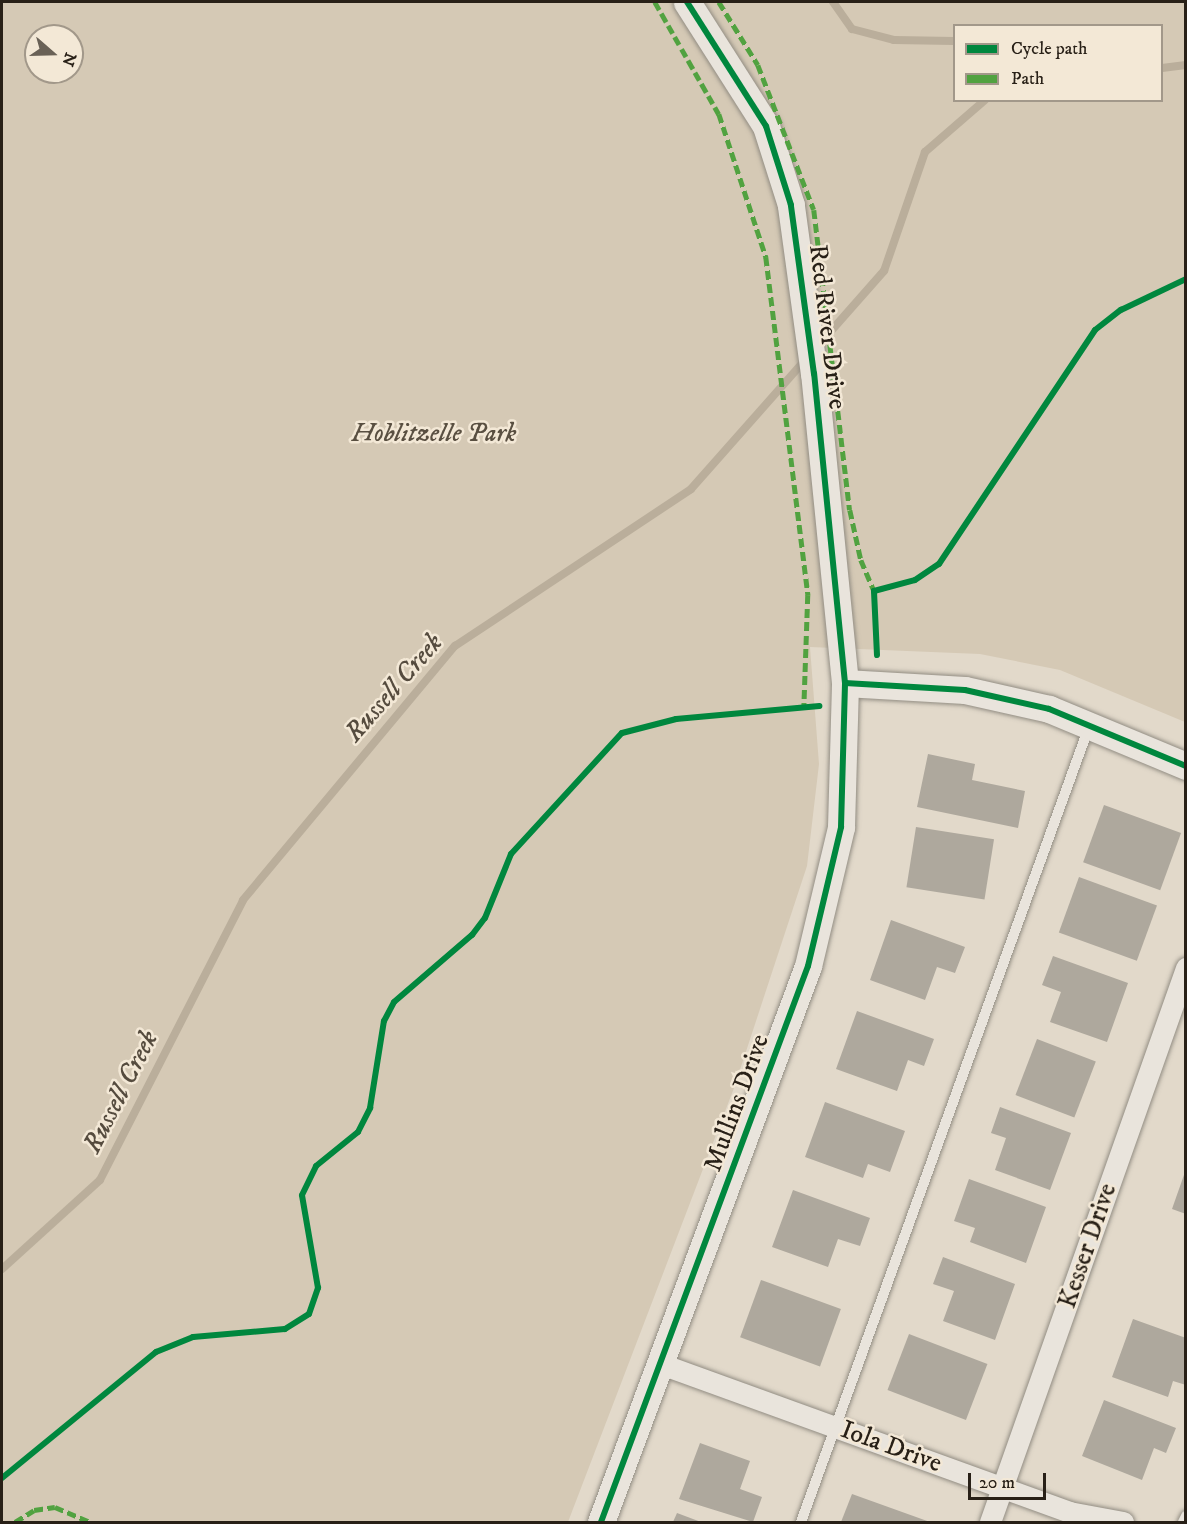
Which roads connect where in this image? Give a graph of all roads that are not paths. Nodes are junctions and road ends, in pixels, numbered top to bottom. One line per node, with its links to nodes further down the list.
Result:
1 (687, 2): 2 (street, Red River Drive)
2 (845, 683): 3 (street); 6 (street, Mullins Drive)
3 (1090, 724): 4 (street); 7 (lane)
4 (1185, 766)
5 (1185, 968): 8 (street, Kesser Drive)
6 (662, 1364): 7 (street, Iola Drive); 10 (street, Mullins Drive)
7 (834, 1427): 8 (street, Iola Drive); 11 (lane)
8 (1003, 1488): 12 (street, Kesser Drive); 13 (street, Iola Drive)
9 (1185, 1516): 14 (lane)
10 (601, 1522)
11 (801, 1522)
12 (990, 1522)
13 (1124, 1522)
14 (1183, 1522)

